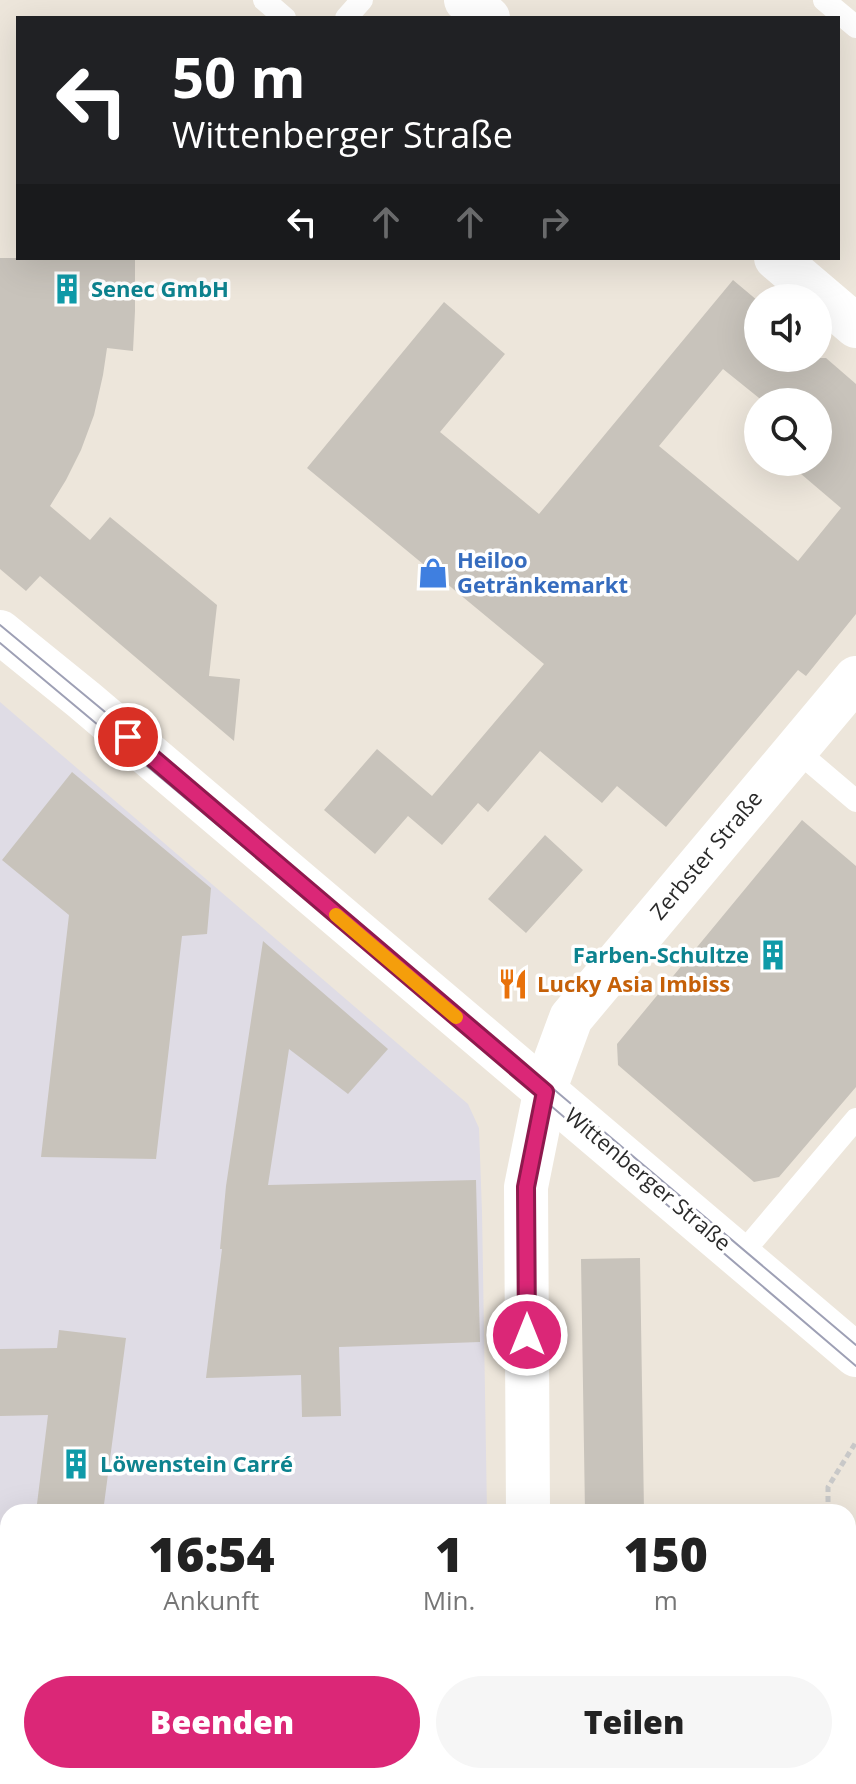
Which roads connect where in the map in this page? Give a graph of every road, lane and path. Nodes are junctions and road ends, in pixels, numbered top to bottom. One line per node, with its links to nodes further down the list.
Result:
1 (264, 0): 5 (lane)
2 (362, 0): 6 (lane)
3 (466, 0): 7 (main road)
4 (824, 0): 8 (lane)
5 (283, 16)
6 (348, 16)
7 (486, 16)
8 (856, 27)
9 (778, 260): 10 (main road)
10 (846, 317)
11 (0, 632): 15 (main road, Wittenberger Straße)
12 (856, 678): 13 (main road, Zerbster Straße)
13 (795, 749): 14 (lane); 15 (main road, Zerbster Straße)
14 (856, 801)
15 (545, 1092): 17 (main road, Wittenberger Straße); 20 (main road, Zerbster Straße)
16 (856, 1119): 17 (lane)
17 (739, 1257): 18 (main road, Wittenberger Straße)
18 (856, 1355)
19 (856, 1442): 21 (path)
20 (528, 1504)
21 (828, 1504)

